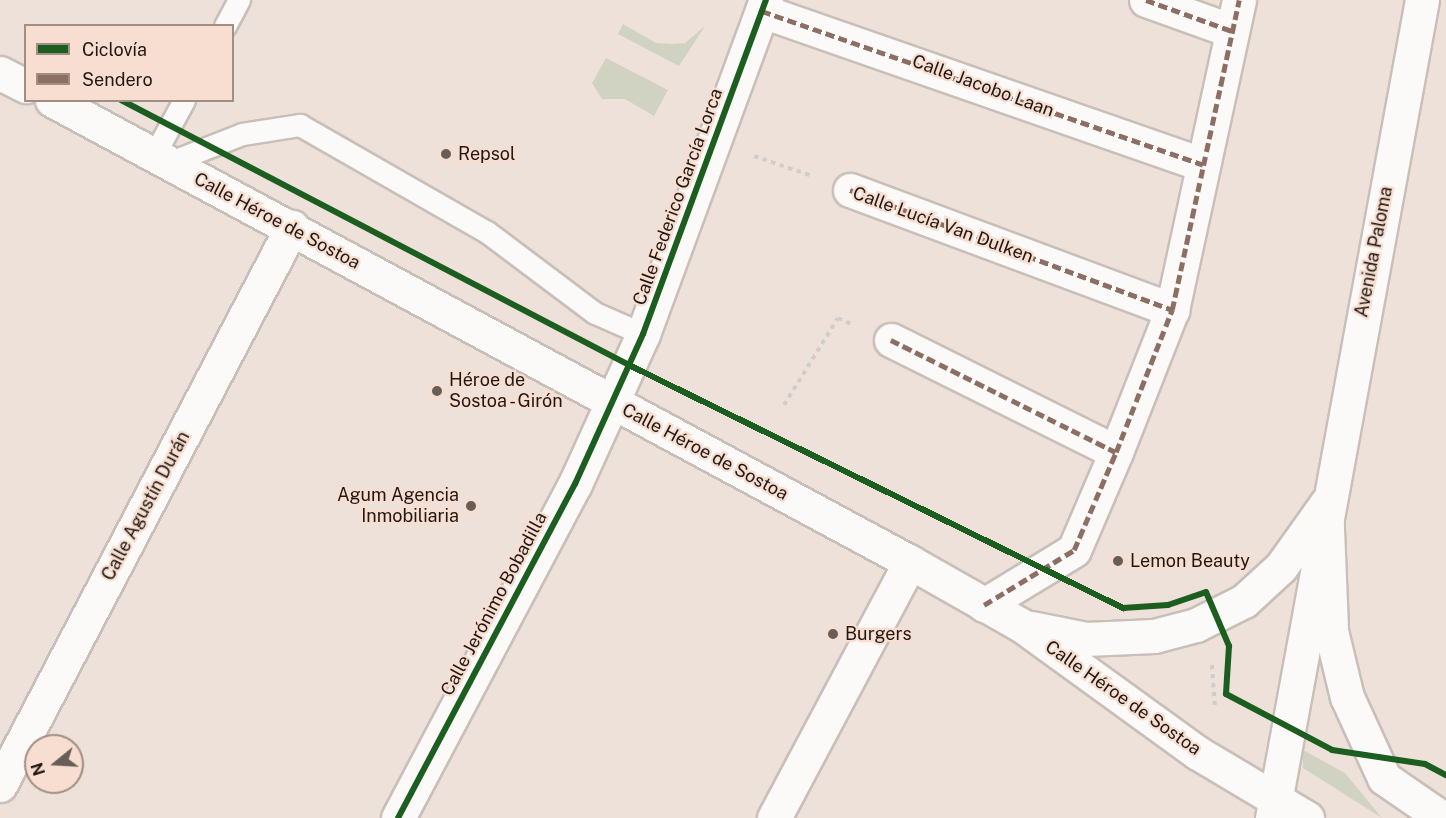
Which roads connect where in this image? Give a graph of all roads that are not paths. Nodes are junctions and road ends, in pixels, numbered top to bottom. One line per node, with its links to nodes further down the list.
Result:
1 (239, 0): 6 (lane)
2 (1146, 0): 7 (street)
3 (1239, 0): 7 (street)
4 (1422, 0): 21 (street, Avenida Paloma)
5 (764, 5): 13 (street, Calle Jacobo Laan); 17 (street, Calle Federico García Lorca)
6 (226, 24)
7 (1232, 31): 13 (street)
8 (0, 73): 9 (street)
9 (24, 85)
10 (56, 102): 12 (street, Calle Héroe de Sostoa)
11 (183, 102): 12 (lane)
12 (161, 159): 15 (street, Calle Héroe de Sostoa); 17 (lane)
13 (1203, 165): 16 (street)
14 (850, 190): 16 (street, Calle Lucía Van Dulken)
15 (292, 227): 19 (street, Calle Héroe de Sostoa); 25 (street, Calle Agustín Durán)
16 (1172, 310): 20 (street)
17 (643, 334): 19 (street, Calle Federico García Lorca)
18 (891, 340): 20 (street)
19 (612, 402): 22 (street, Calle Héroe de Sostoa); 27 (street, Calle Jerónimo Bobadilla)
20 (1116, 452): 23 (street)
21 (1326, 504): 24 (street, Avenida Paloma); 26 (street, Avenida Paloma); 30 (street, Avenida Paloma)
22 (910, 562): 23 (street, Calle Héroe de Sostoa); 28 (street)
23 (984, 605): 24 (street, Calle Héroe de Sostoa)
24 (1021, 625): 26 (street, Calle Héroe de Sostoa)
25 (0, 785)
26 (1274, 809): 29 (street, Calle Héroe de Sostoa)
27 (398, 818)
28 (774, 818)
29 (1307, 818)
30 (1442, 818)

